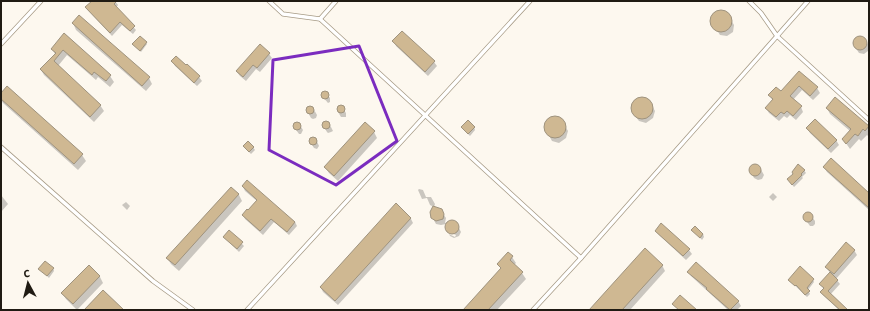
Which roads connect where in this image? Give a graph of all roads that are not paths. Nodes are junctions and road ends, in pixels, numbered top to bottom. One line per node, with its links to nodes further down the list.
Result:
1 (41, 1): 9 (lane)
2 (270, 1): 7 (lane)
3 (336, 1): 7 (lane)
4 (530, 1): 10 (lane)
5 (749, 1): 8 (lane)
6 (808, 1): 8 (lane)
7 (320, 19): 10 (lane)
8 (777, 36): 11 (lane); 13 (lane)
9 (1, 44)
10 (426, 116): 13 (lane); 15 (lane)
11 (869, 120)
12 (1, 147): 14 (lane)
13 (581, 258): 16 (lane)
14 (193, 310)
15 (247, 310)
16 (533, 310)

